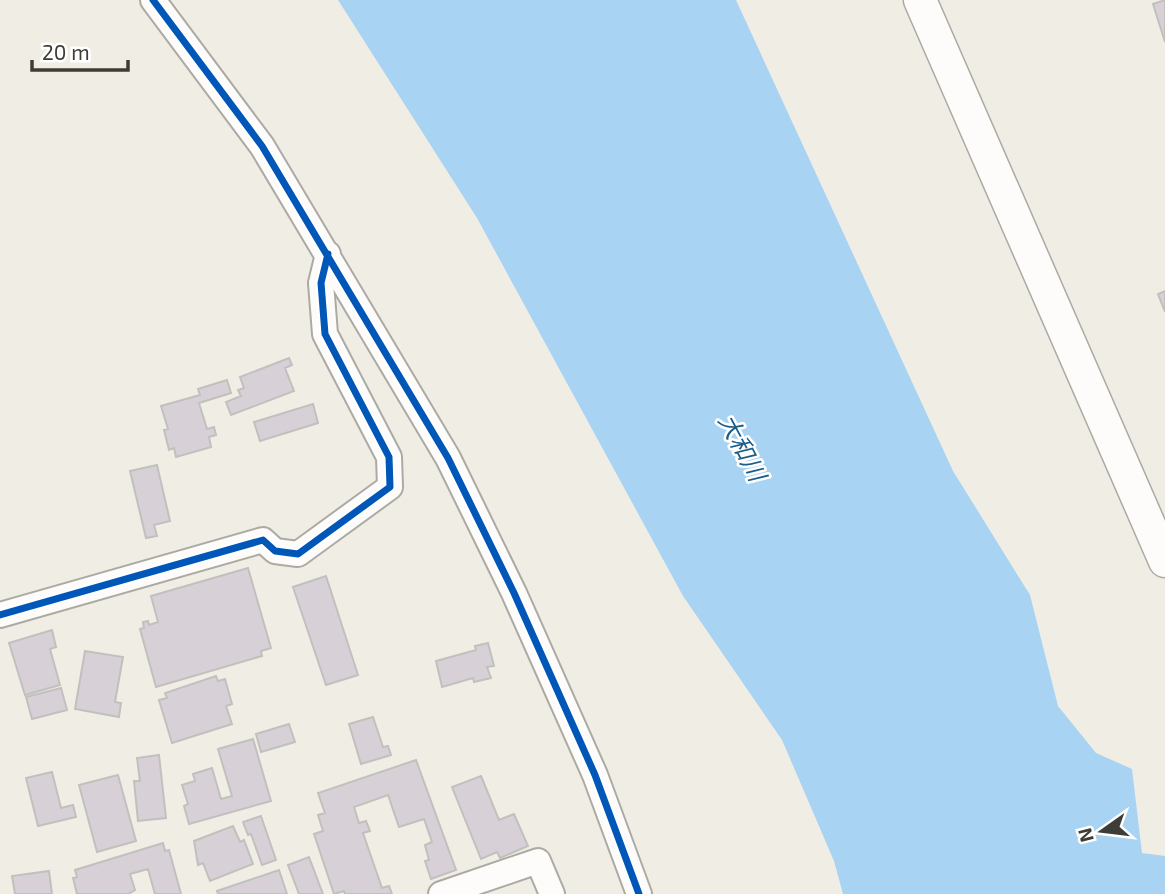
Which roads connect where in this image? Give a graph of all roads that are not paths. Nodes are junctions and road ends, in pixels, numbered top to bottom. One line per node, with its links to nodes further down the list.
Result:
1 (153, 0): 3 (street)
2 (920, 0): 4 (street)
3 (328, 254): 5 (street); 8 (street)
4 (1165, 561)
5 (0, 615)
6 (441, 894): 7 (street)
7 (552, 894)
8 (639, 894)

